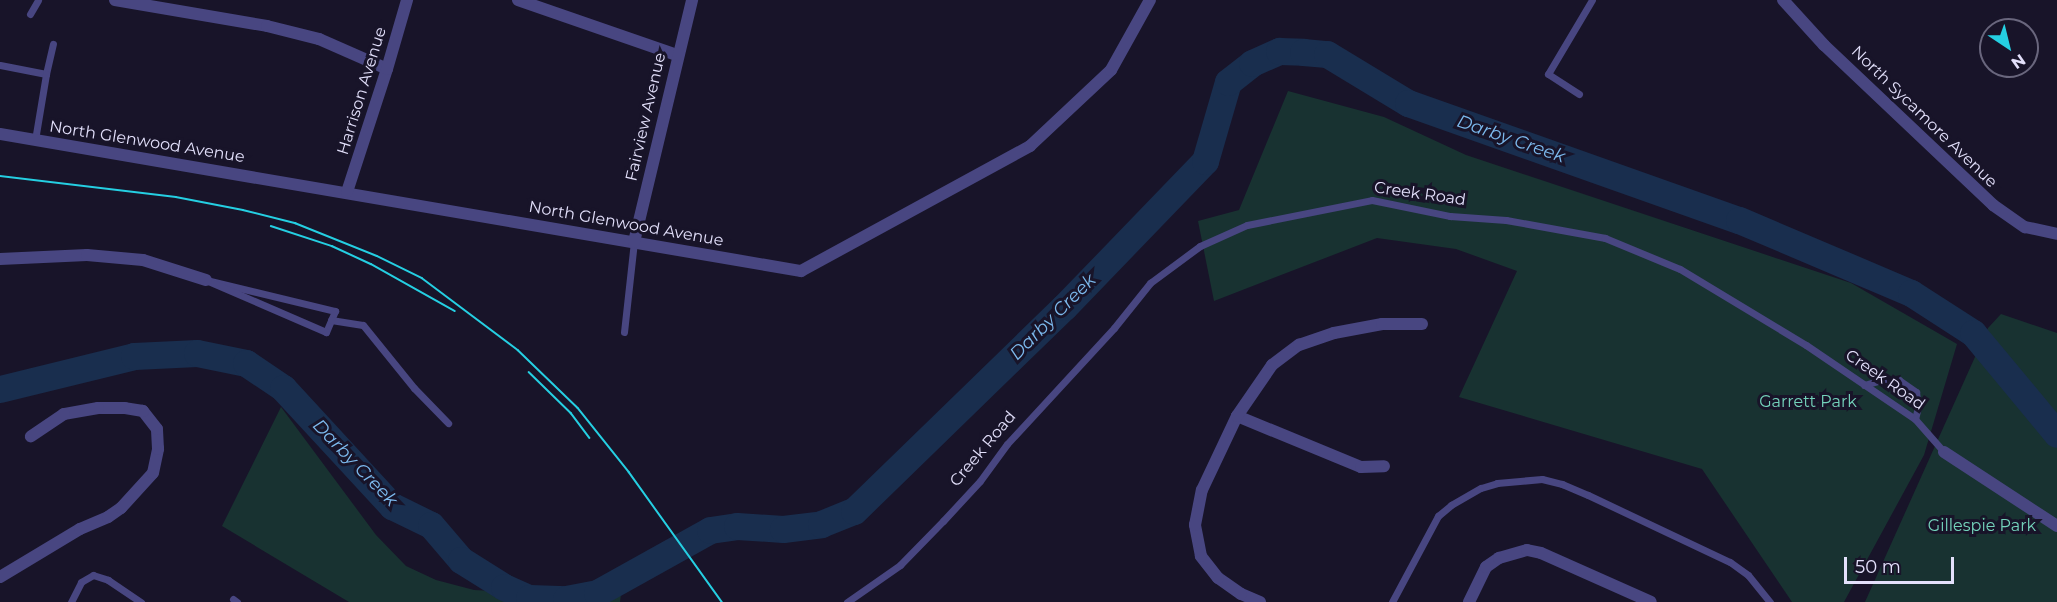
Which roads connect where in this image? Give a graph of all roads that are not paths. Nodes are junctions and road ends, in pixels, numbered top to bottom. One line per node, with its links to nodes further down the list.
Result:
1 (38, 0): 9 (lane)
2 (115, 0): 13 (street)
3 (406, 0): 13 (street, Harrison Avenue)
4 (518, 0): 11 (street)
5 (692, 0): 11 (street, Fairview Avenue)
6 (1150, 0): 20 (street, North Glenwood Avenue)
7 (1592, 0): 15 (lane)
8 (1783, 0): 19 (street, North Sycamore Avenue)
9 (30, 14)
10 (53, 44): 14 (lane)
11 (677, 55): 20 (street, Fairview Avenue)
12 (0, 65): 14 (lane)
13 (387, 69): 18 (street, Harrison Avenue)
14 (46, 74): 17 (lane)
15 (1579, 94)
16 (0, 134): 17 (street, North Glenwood Avenue)
17 (35, 140): 18 (street, North Glenwood Avenue)
18 (347, 192): 20 (street, North Glenwood Avenue)
19 (2057, 234)
20 (634, 242): 25 (lane)
21 (0, 259): 22 (street)
22 (206, 279): 23 (lane); 23 (lane)
23 (331, 320): 29 (lane)
24 (1422, 324): 27 (street)
25 (624, 332)
26 (1864, 385): 28 (lane, Creek Road); 28 (lane); 38 (lane, Creek Road)
27 (1237, 416): 32 (street); 39 (street)
28 (1915, 419): 31 (lane, Creek Road)
29 (448, 423)
30 (31, 436): 34 (street)
31 (1944, 452): 33 (street, Creek Road)
32 (1384, 466)
33 (2057, 526)
34 (0, 577)
35 (1474, 600): 41 (street)
36 (71, 602): 37 (lane)
37 (141, 602)
38 (847, 602)
39 (1260, 602)
40 (1392, 602): 42 (lane)
41 (1651, 602)
42 (1770, 602)

